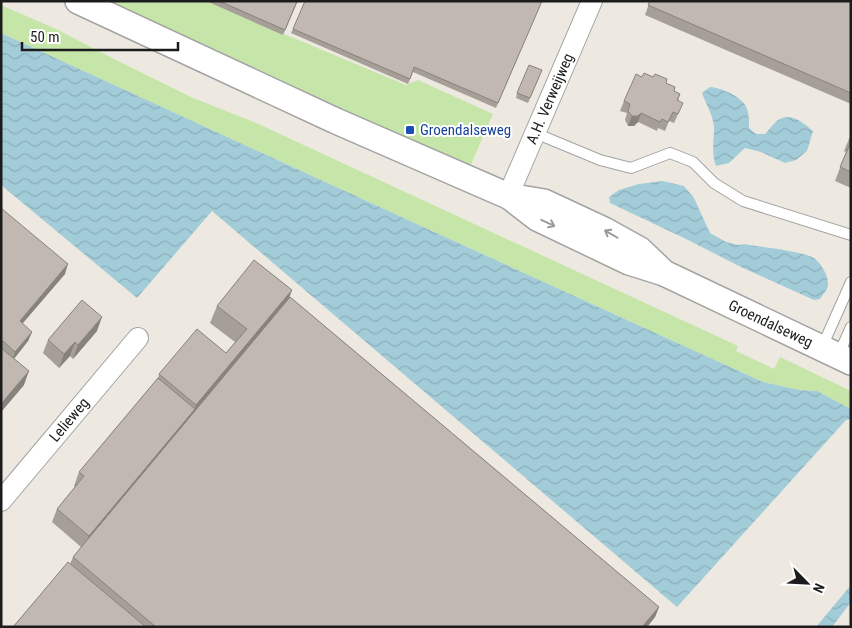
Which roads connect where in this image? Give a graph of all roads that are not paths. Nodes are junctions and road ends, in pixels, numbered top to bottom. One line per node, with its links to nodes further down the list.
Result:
1 (78, 1): 4 (street, Groendalseweg)
2 (592, 1): 3 (street, A.H. Verweijweg)
3 (535, 132): 4 (street, A.H. Verweijweg); 5 (lane)
4 (508, 196): 9 (street, Groendalseweg)
5 (851, 235)
6 (851, 282): 9 (lane)
7 (851, 327): 9 (lane)
8 (138, 338): 10 (street, Lelieweg)
9 (837, 355)
10 (1, 501)

